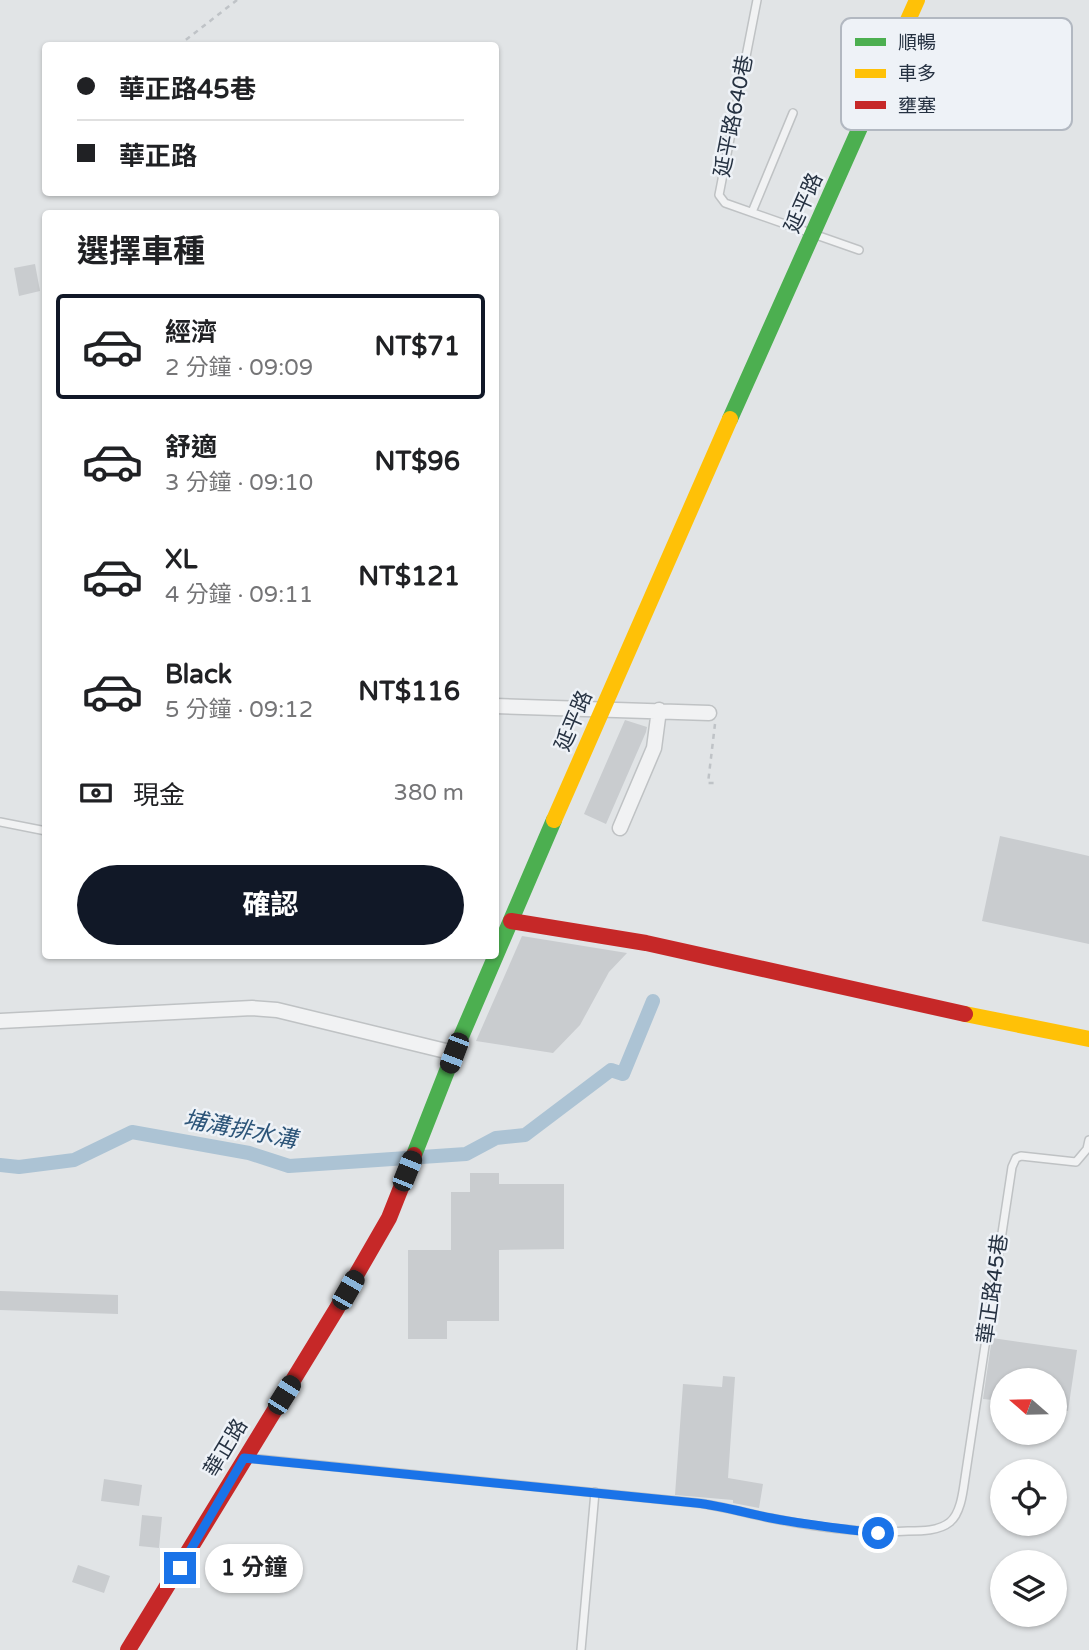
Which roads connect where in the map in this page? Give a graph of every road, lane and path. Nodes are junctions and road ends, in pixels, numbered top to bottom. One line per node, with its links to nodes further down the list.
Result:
1 (237, 0): 5 (path)
2 (757, 0): 8 (lane, 延平路640巷)
3 (917, 0): 4 (street, 延平路)
4 (909, 18)
5 (183, 42)
6 (793, 113): 8 (lane, 延平路640巷)
7 (859, 130): 9 (street, 延平路)
8 (752, 212): 9 (lane, 延平路640巷)
9 (813, 233): 10 (lane, 延平路640巷); 12 (street, 延平路)
10 (859, 250)
11 (499, 706): 12 (street)
12 (602, 708): 13 (street); 19 (street, 延平路)
13 (659, 710): 14 (street); 17 (street)
14 (712, 713): 15 (path)
15 (716, 783)
16 (0, 822): 18 (lane)
17 (620, 828)
18 (42, 830)
19 (507, 920): 20 (street, 華正路); 23 (street)
20 (499, 940)
21 (491, 959): 24 (street, 華正路)
22 (0, 1021): 24 (street)
23 (1089, 1039)
24 (454, 1053): 26 (street, 華正路)
25 (1089, 1140): 27 (lane, 華正路45巷)
26 (244, 1458): 27 (lane, 華正路45巷); 28 (street, 華正路)
27 (595, 1492): 29 (lane)
28 (128, 1650)
29 (581, 1650)

